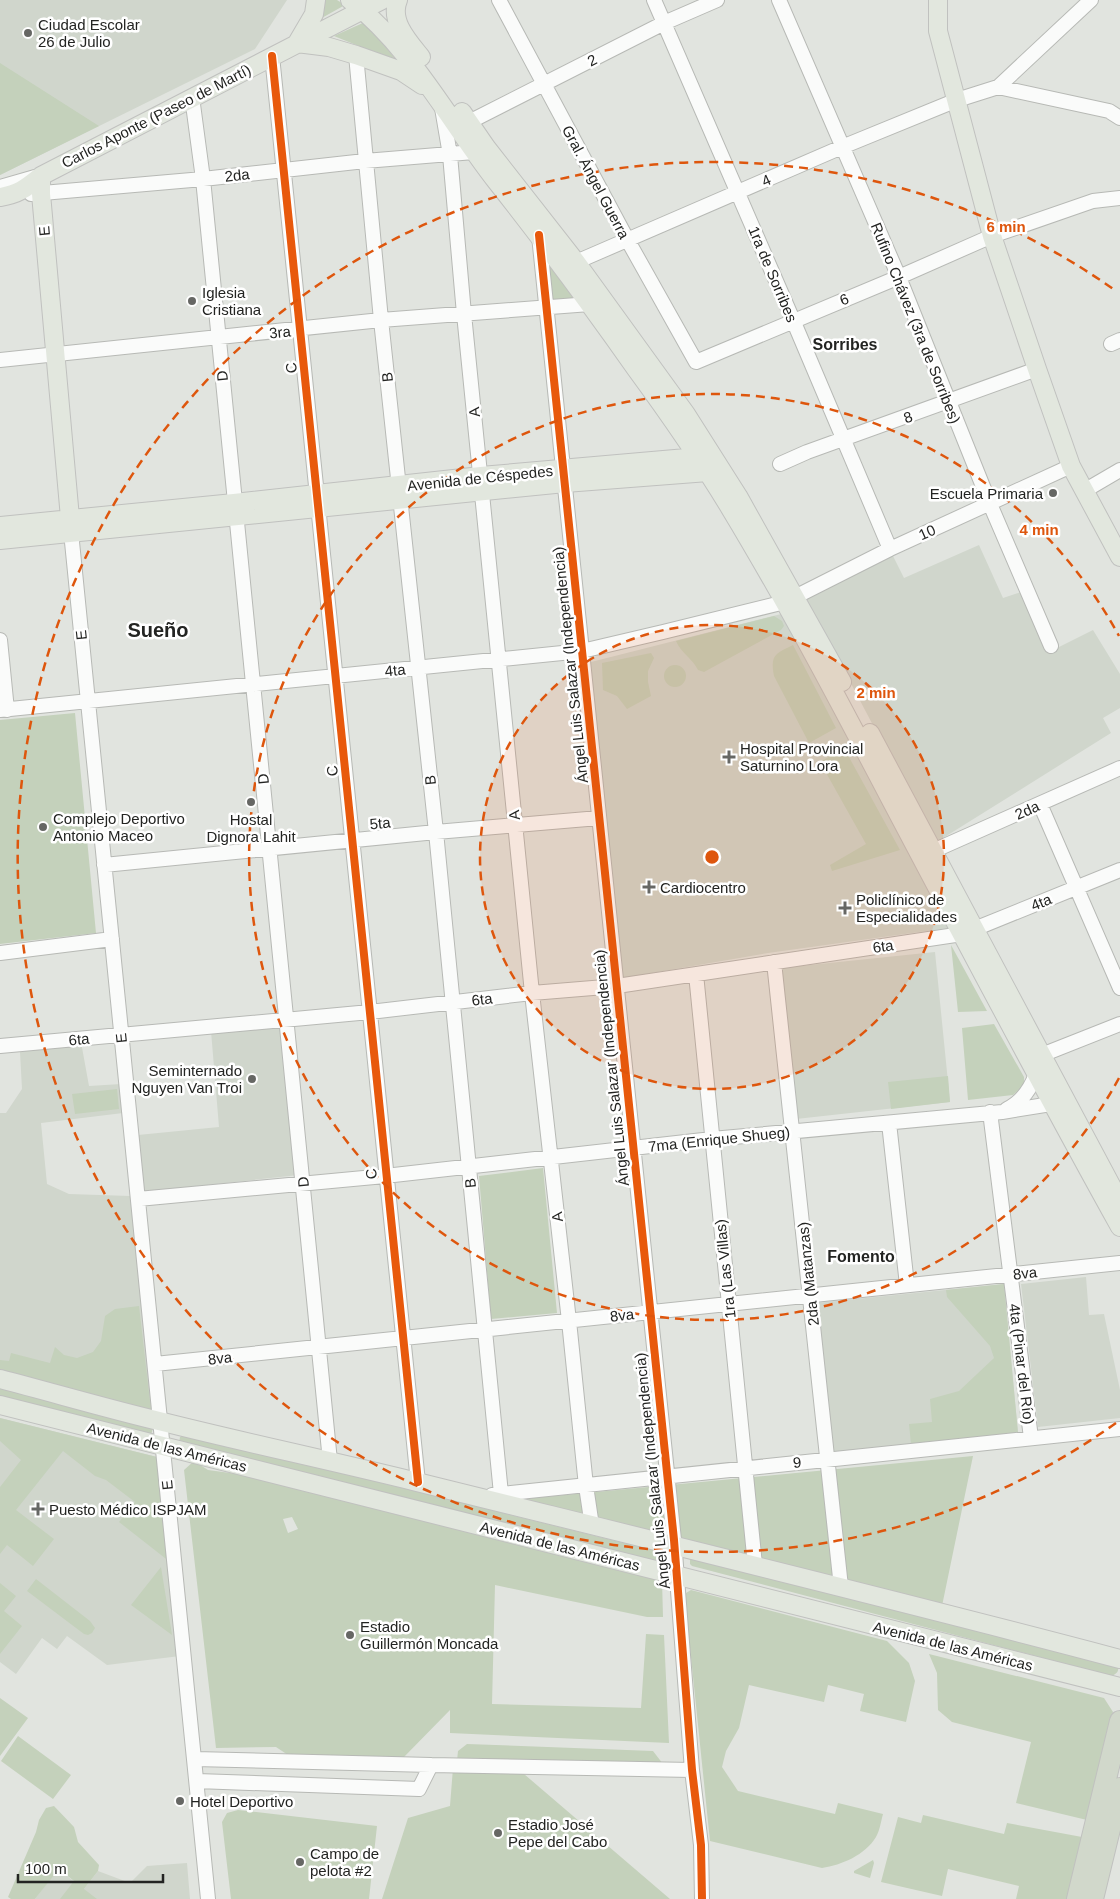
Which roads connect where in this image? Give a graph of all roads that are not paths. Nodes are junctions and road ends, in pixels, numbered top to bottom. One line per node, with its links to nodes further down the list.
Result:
1 (316, 0): 12 (main road)
2 (398, 0): 11 (main road)
3 (499, 0): 15 (street, Gral. Ángel Guerra)
4 (654, 0): 10 (street, 1ra de Sorribes)
5 (717, 0): 10 (street, 2)
6 (779, 0): 22 (street, Rufino Chávez (3ra de Sorribes))
7 (938, 0): 19 (main road)
8 (1091, 0): 16 (street)
9 (368, 3): 11 (main road); 12 (main road, Carlos Aponte (Paseo de Martí)); 18 (main road)
10 (664, 23): 15 (street, 2); 30 (street, 1ra de Sorribes)
11 (407, 38): 21 (main road)
12 (297, 43): 13 (main road); 14 (main road, Carlos Aponte (Paseo de Martí))
13 (356, 55): 18 (main road); 25 (street, B)
14 (272, 56): 17 (main road, Carlos Aponte (Paseo de Martí)); 26 (street, C)
15 (543, 84): 21 (street, 2); 35 (street, Gral. Ángel Guerra)
16 (998, 87): 19 (street, 4); 20 (street)
17 (192, 97): 27 (main road, Carlos Aponte (Paseo de Martí)); 28 (street, D)
18 (438, 99): 23 (main road); 24 (street, A)
19 (957, 100): 22 (street, 4); 34 (main road)
20 (1120, 118)
21 (469, 122): 36 (main road)
22 (842, 147): 30 (street, 4); 37 (street, Rufino Chávez (3ra de Sorribes))
23 (474, 152): 24 (street, 2da); 33 (main road)
24 (450, 154): 25 (street, 2da); 40 (street, A)
25 (365, 161): 26 (street, 2da); 41 (street, B)
26 (283, 170): 28 (street, 2da); 43 (street, C)
27 (41, 176): 29 (main road, Carlos Aponte (Paseo de Martí)); 31 (main road, E)
28 (203, 179): 31 (street, 2da); 44 (street, D)
29 (5, 193): 31 (street, 2da)
30 (738, 193): 35 (street, 4); 42 (street, 1ra de Sorribes)
31 (41, 194): 45 (main road, E)
32 (1120, 198): 34 (street, 6)
33 (539, 235): 38 (main road); 39 (street, Ángel Luis Salazar (Independencia))
34 (992, 236): 37 (street, 6); 48 (main road)
35 (627, 239): 36 (street, 4); 47 (street, Gral. Ángel Guerra)
36 (576, 262): 56 (main road)
37 (898, 277): 42 (street, 6); 49 (street, Rufino Chávez (3ra de Sorribes))
38 (590, 304): 39 (street, 3ra); 50 (main road)
39 (547, 308): 40 (street, 3ra); 58 (street, Ángel Luis Salazar (Independencia))
40 (464, 314): 41 (street, 3ra); 59 (street, A)
41 (381, 320): 43 (street, 3ra); 61 (street, B)
42 (793, 320): 47 (street, 6); 51 (street, 1ra de Sorribes)
43 (301, 330): 44 (street, 3ra); 62 (street, C)
44 (218, 338): 45 (street, 3ra); 64 (street, D)
45 (55, 355): 46 (street, 3ra); 65 (main road, E)
46 (0, 360)
47 (696, 362)
48 (1037, 369): 49 (street, 8); 55 (main road)
49 (948, 402): 51 (street, 8); 63 (street, Rufino Chávez (3ra de Sorribes))
50 (671, 418): 52 (main road); 53 (main road)
51 (843, 440): 54 (street, 8); 68 (street, 1ra de Sorribes)
52 (698, 457): 53 (main road, Avenida de Céspedes); 56 (main road, Avenida de Céspedes)
53 (654, 462): 58 (main road, Avenida de Céspedes)
54 (780, 464)
55 (1071, 466): 60 (main road); 63 (street, 10)
56 (712, 467): 58 (main road, Avenida de Céspedes); 70 (main road)
57 (1120, 470): 60 (street)
58 (564, 477): 59 (main road, Avenida de Céspedes); 73 (street, Ángel Luis Salazar (Independencia))
59 (481, 485): 61 (main road, Avenida de Céspedes); 74 (street, A)
60 (1084, 490): 69 (main road)
61 (399, 494): 62 (main road, Avenida de Céspedes); 75 (street, B)
62 (318, 501): 64 (main road, Avenida de Céspedes); 76 (street, C)
63 (990, 504): 68 (street, 10); 72 (street, Rufino Chávez (3ra de Sorribes))
64 (235, 510): 65 (main road, Avenida de Céspedes); 77 (street, D)
65 (70, 525): 66 (main road, Avenida de Céspedes); 67 (main road, Avenida de Céspedes); 78 (street, E)
66 (0, 526)
67 (0, 540)
68 (890, 549): 70 (street, 10)
69 (1120, 557)
70 (790, 599): 73 (street, 4ta); 87 (main road); 91 (main road)
71 (0, 640): 79 (street)
72 (1051, 646)
73 (582, 651): 74 (street, 4ta); 82 (street, Ángel Luis Salazar (Independencia))
74 (498, 660): 75 (street, 4ta); 83 (street, A)
75 (418, 668): 76 (street, 4ta); 84 (street, B)
76 (336, 676): 77 (street, 4ta); 85 (street, C)
77 (253, 684): 78 (street, 4ta); 86 (street, D)
78 (87, 702): 79 (street, 4ta); 88 (street, E)
79 (3, 710)
80 (1120, 768): 81 (street, 2da)
81 (1040, 804): 87 (street, 2da); 90 (street)
82 (599, 818): 83 (street, 5ta); 96 (street, Ángel Luis Salazar (Independencia))
83 (515, 826): 84 (street, 5ta); 98 (street, A)
84 (436, 832): 85 (street, 5ta); 99 (street, B)
85 (354, 840): 86 (street, 5ta); 100 (street, C)
86 (270, 848): 88 (street, 5ta); 101 (street, D)
87 (933, 851): 91 (main road)
88 (104, 865): 92 (street, E)
89 (1120, 870): 90 (street, 4ta)
90 (1076, 888): 91 (street, 4ta); 97 (street)
91 (968, 931): 94 (street, 6ta); 105 (main road)
92 (112, 940): 93 (street); 103 (street, E)
93 (0, 953)
94 (774, 962): 95 (street, 6ta); 109 (street, 2da (Matanzas))
95 (696, 974): 96 (street, 6ta); 110 (street, 1ra (Las Villas))
96 (617, 986): 98 (street, 6ta); 111 (street, Ángel Luis Salazar (Independencia))
97 (1120, 988)
98 (532, 993): 99 (street, 6ta); 112 (street, A)
99 (452, 1003): 100 (street, 6ta); 113 (street, B)
100 (370, 1012): 101 (street, 6ta); 114 (street, C)
101 (288, 1018): 103 (street, 6ta); 115 (street, D)
102 (1120, 1024): 105 (street)
103 (121, 1035): 104 (street, 6ta); 116 (street, E)
104 (0, 1046)
105 (1035, 1063): 106 (main road); 107 (street, 7ma (Enrique Shueg)); 117 (main road)
106 (1051, 1104): 107 (street, 7ma (Enrique Shueg)); 118 (main road)
107 (996, 1112): 108 (street, 7ma (Enrique Shueg)); 120 (street, 4ta (Pinar del Río))
108 (890, 1123): 109 (street, 7ma (Enrique Shueg)); 121 (street)
109 (793, 1132): 110 (street, 7ma (Enrique Shueg)); 122 (street, 2da (Matanzas))
110 (712, 1139): 111 (street, 7ma (Enrique Shueg)); 123 (street, 1ra (Las Villas))
111 (634, 1148): 112 (street, 7ma (Enrique Shueg)); 124 (street, Ángel Luis Salazar (Independencia))
112 (550, 1156): 113 (street, 7ma (Enrique Shueg)); 125 (street, A)
113 (468, 1166): 114 (street, 7ma (Enrique Shueg)); 126 (street, B)
114 (385, 1176): 115 (street, 7ma (Enrique Shueg)); 127 (street, C)
115 (303, 1182): 116 (street, 7ma (Enrique Shueg)); 128 (street, D)
116 (138, 1199): 129 (street, E)
117 (1120, 1202)
118 (1120, 1227)
119 (1120, 1263): 120 (street, 8va)
120 (1010, 1275): 121 (street, 8va); 134 (street, 4ta (Pinar del Río))
121 (907, 1286): 122 (street, 8va)
122 (810, 1295): 123 (street, 8va); 136 (street, 2da (Matanzas))
123 (729, 1304): 124 (street, 8va); 138 (street, 1ra (Las Villas))
124 (650, 1312): 125 (street, 8va); 139 (street, Ángel Luis Salazar (Independencia))
125 (569, 1321): 126 (street, 8va); 141 (street, A)
126 (485, 1330): 127 (street, 8va); 142 (street, B)
127 (403, 1338): 128 (street, 8va); 140 (street, C)
128 (320, 1347): 129 (street, 8va); 137 (street, D)
129 (155, 1364): 132 (street, E)
130 (0, 1379): 132 (main road, Avenida de las Américas)
131 (0, 1405): 135 (main road, Avenida de las Américas)
132 (161, 1422): 135 (street, E); 137 (main road, Avenida de las Américas)
133 (1120, 1429): 134 (street, 9)
134 (1031, 1438): 136 (street, 9)
135 (163, 1446): 146 (main road, Avenida de las Américas); 151 (street, E)
136 (828, 1459): 138 (street, 9); 147 (street, 2da (Matanzas))
137 (330, 1461): 140 (main road, Avenida de las Américas)
138 (745, 1468): 139 (street, 9); 145 (street, 1ra (Las Villas))
139 (668, 1477): 141 (street, 9); 144 (street, Ángel Luis Salazar (Independencia))
140 (418, 1482): 142 (main road, Avenida de las Américas)
141 (586, 1486): 142 (street, 9); 143 (street, A)
142 (501, 1499): 143 (main road, Avenida de las Américas)
143 (592, 1526): 144 (main road, Avenida de las Américas)
144 (675, 1547): 145 (main road, Avenida de las Américas); 146 (street, Ángel Luis Salazar (Independencia))
145 (755, 1565): 147 (main road, Avenida de las Américas)
146 (677, 1576): 149 (main road, Avenida de las Américas); 153 (street, Ángel Luis Salazar (Independencia))
147 (841, 1587): 148 (main road, Avenida de las Américas)
148 (1120, 1659)
149 (1120, 1687)
150 (1120, 1721): 158 (highway)
151 (195, 1759): 152 (street); 154 (street, E)
152 (431, 1765): 153 (street); 154 (street)
153 (692, 1770): 157 (street, Ángel Luis Salazar (Independencia))
154 (197, 1781): 156 (street, E)
155 (1120, 1788): 159 (highway)
156 (208, 1899)
157 (702, 1899)
158 (1077, 1899)
159 (1093, 1899)

